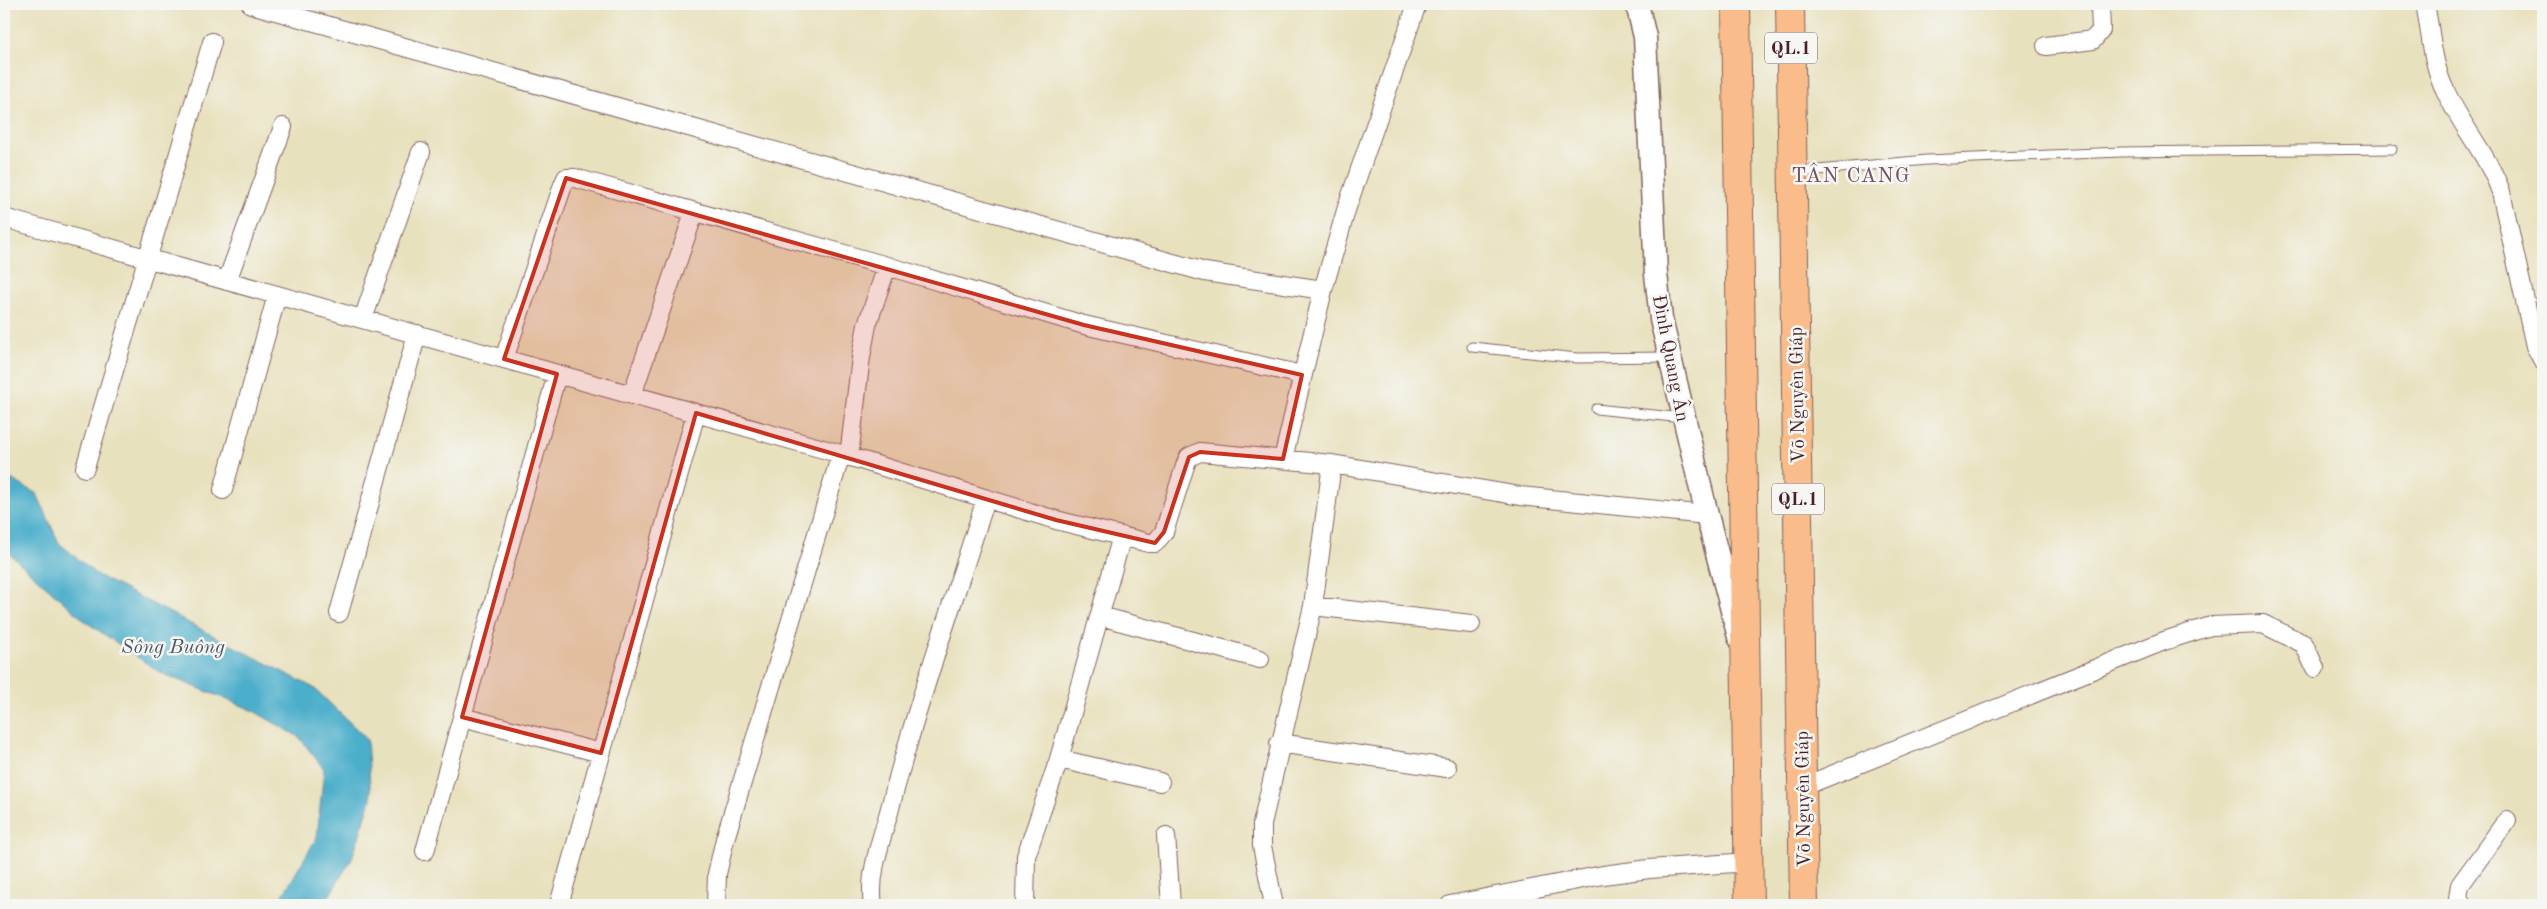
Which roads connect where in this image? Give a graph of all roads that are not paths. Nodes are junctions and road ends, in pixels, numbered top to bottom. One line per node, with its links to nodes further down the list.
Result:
1 (251, 4): 19 (street)
2 (1417, 4): 19 (street)
3 (1637, 4): 24 (street, Đinh Quang Ân)
4 (1736, 4): 47 (highway, QL.1)
5 (1790, 4): 13 (highway, Võ Nguyên Giáp / QL.1)
6 (2100, 4): 9 (street)
7 (2425, 4): 26 (street)
8 (212, 42): 16 (street)
9 (2046, 46)
10 (283, 127): 18 (street)
11 (2392, 149): 13 (lane)
12 (421, 152): 21 (street)
13 (1793, 172): 54 (highway, Võ Nguyên Giáp / QL.1)
14 (694, 213): 17 (street); 25 (street); 29 (street)
15 (4, 218): 16 (street)
16 (147, 258): 18 (street); 36 (street)
17 (887, 266): 28 (street); 33 (street)
18 (228, 281): 20 (street)
19 (1323, 290): 28 (street)
20 (277, 295): 21 (street); 37 (street)
21 (363, 319): 22 (street)
22 (417, 334): 25 (street); 42 (street)
23 (1472, 347): 24 (lane)
24 (1668, 357): 32 (street, Đinh Quang Ân)
25 (504, 359): 27 (street)
26 (2543, 361)
27 (557, 374): 29 (street); 48 (street)
28 (1302, 375): 34 (street)
29 (632, 395): 31 (street)
30 (1596, 409): 32 (lane)
31 (696, 413): 33 (street); 50 (street)
32 (1684, 418): 39 (street, Đinh Quang Ân)
33 (845, 455): 38 (street); 60 (street)
34 (1283, 459): 35 (street); 40 (street)
35 (1332, 464): 39 (street); 41 (street)
36 (85, 468)
37 (223, 490)
38 (986, 498): 40 (street); 61 (street)
39 (1707, 515): 47 (street, Đinh Quang Ân)
40 (1122, 536): 43 (street)
41 (1313, 606): 44 (street); 49 (street)
42 (339, 613)
43 (1100, 616): 45 (street); 51 (street)
44 (1471, 624)
45 (1260, 659)
46 (2315, 668): 54 (street)
47 (1746, 708): 58 (highway, QL.1)
48 (462, 717): 50 (street); 57 (street)
49 (1279, 743): 52 (street); 64 (street)
50 (601, 753): 59 (street)
51 (1059, 759): 53 (street); 62 (street)
52 (1446, 768)
53 (1160, 782)
54 (1802, 788): 67 (highway, Võ Nguyên Giáp / QL.1)
55 (2507, 820): 68 (street)
56 (1166, 836): 63 (street)
57 (425, 851)
58 (1749, 862): 65 (street); 66 (highway, QL.1)
59 (559, 905)
60 (716, 905)
61 (873, 905)
62 (1025, 905)
63 (1171, 905)
64 (1274, 905)
65 (1450, 905)
66 (1749, 905)
67 (1804, 905)
68 (2463, 905)

